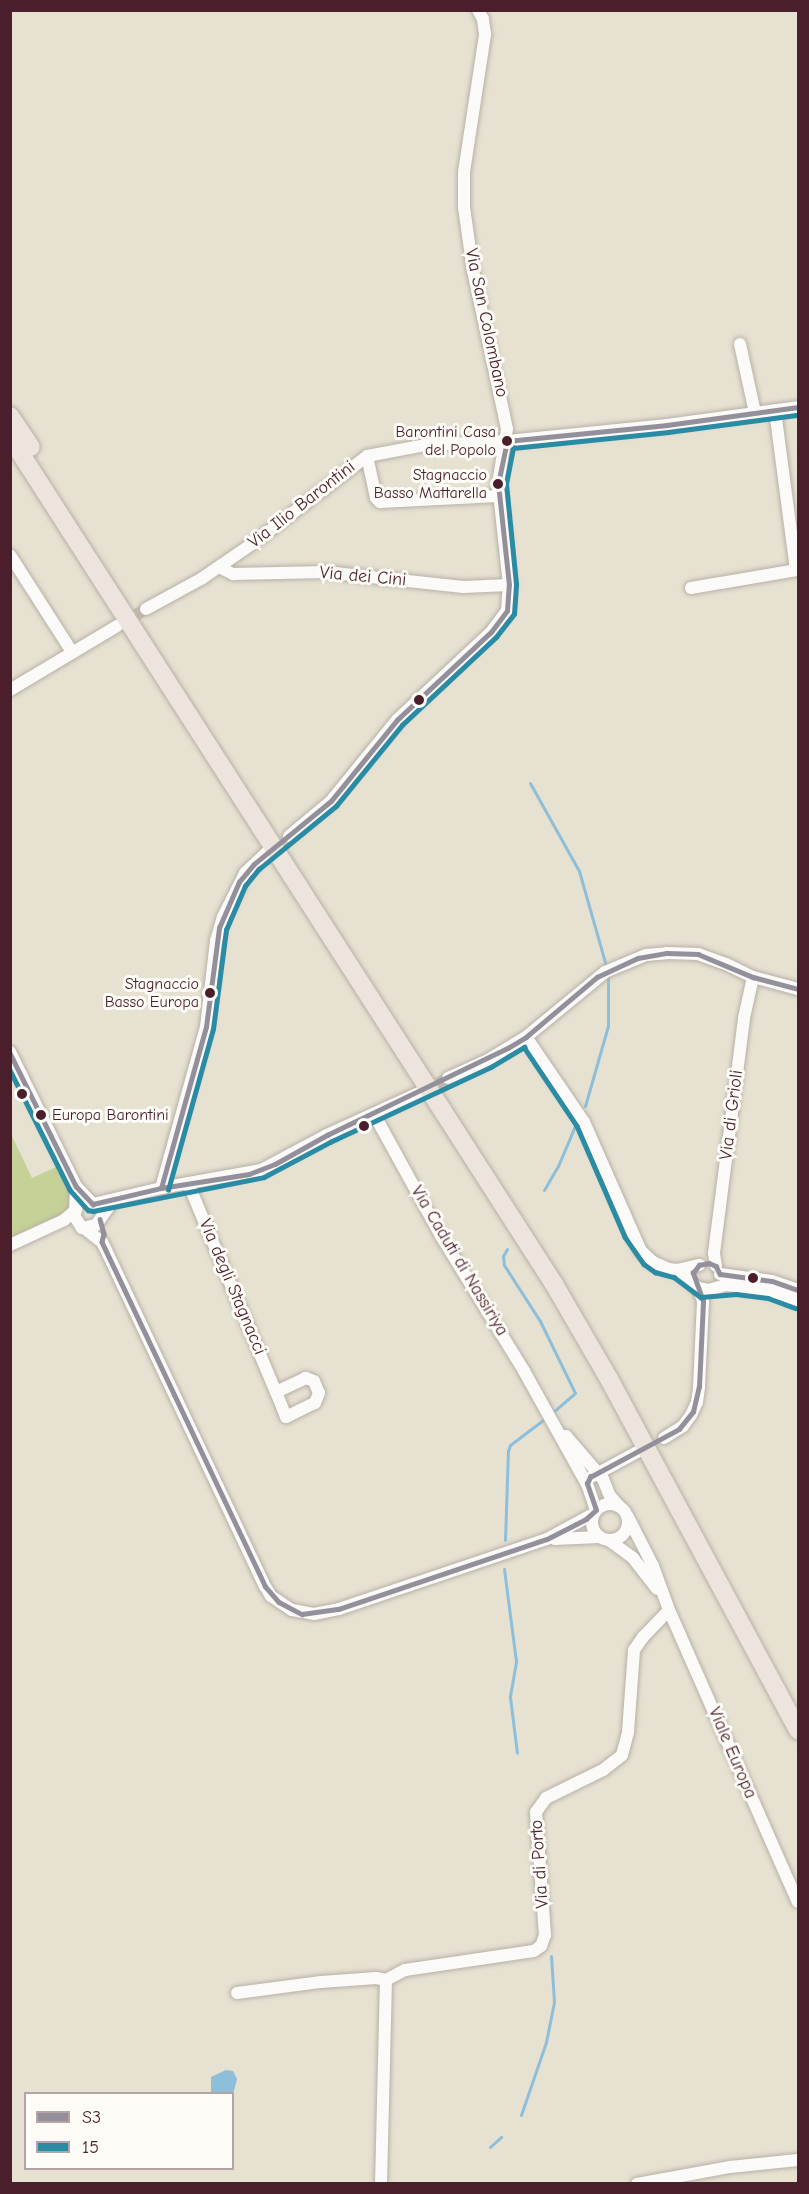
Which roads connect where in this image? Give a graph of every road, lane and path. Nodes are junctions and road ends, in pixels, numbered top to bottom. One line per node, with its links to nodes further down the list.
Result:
1 (478, 10): 8 (street, Via San Colombano)
2 (740, 344): 5 (street)
3 (798, 407): 4 (street)
4 (775, 410): 5 (street); 14 (street)
5 (755, 413): 8 (street)
6 (10, 416): 60 (highway)
7 (10, 437): 61 (highway)
8 (507, 441): 9 (street, Via Ilio Barontini); 10 (street)
9 (367, 456): 10 (street); 12 (street, Via Ilio Barontini)
10 (498, 496): 13 (street)
11 (10, 555): 17 (street)
12 (219, 567): 13 (street, Via dei Cini); 15 (street, Via Ilio Barontini)
13 (509, 585): 19 (street)
14 (691, 588)
15 (146, 609)
16 (117, 626): 17 (street)
17 (72, 652): 18 (street)
18 (10, 690)
19 (289, 836)
20 (269, 851): 30 (street)
21 (753, 977): 22 (street); 23 (street); 39 (street, Via di Grioli)
22 (798, 989)
23 (526, 1037): 25 (street); 41 (street)
24 (10, 1052): 29 (street)
25 (448, 1078)
26 (421, 1092): 27 (street)
27 (374, 1114): 28 (street); 52 (street, Via Caduti di Nassiriya)
28 (188, 1183): 30 (street); 48 (street, Via degli Stagnacci)
29 (76, 1186): 32 (street); 33 (street)
30 (161, 1188): 31 (street)
31 (113, 1201): 32 (street); 34 (street)
32 (92, 1204): 33 (street); 34 (street)
33 (76, 1209): 35 (street); 36 (street)
34 (100, 1219): 36 (street); 37 (street)
35 (60, 1221): 36 (street); 38 (street)
36 (81, 1227): 37 (street)
37 (102, 1242): 57 (street)
38 (10, 1245)
39 (714, 1253): 40 (street); 42 (street, Via di Grioli)
40 (700, 1264): 41 (street); 42 (street); 43 (street)
41 (677, 1270): 43 (street)
42 (718, 1270): 44 (street); 45 (street)
43 (697, 1286): 44 (street); 46 (street)
44 (714, 1288): 46 (street); 47 (street)
45 (798, 1290)
46 (703, 1301): 49 (street)
47 (798, 1301)
48 (276, 1392)
49 (664, 1438)
50 (637, 1452): 51 (street)
51 (618, 1461): 52 (street); 53 (street)
52 (587, 1468): 53 (street); 55 (street)
53 (605, 1483): 54 (street)
54 (619, 1506): 55 (street); 56 (street)
55 (595, 1512): 57 (street); 58 (street)
56 (628, 1517): 58 (street); 59 (street, Viale Europa)
57 (548, 1539): 58 (street)
58 (605, 1539): 59 (street, Viale Europa)
59 (667, 1607): 62 (street, Viale Europa); 63 (street, Via di Porto)
60 (798, 1705)
61 (798, 1730)
62 (798, 1902)
63 (386, 1980): 64 (street, Via di Porto); 66 (street)
64 (237, 1993)
65 (798, 2160): 67 (street)
66 (381, 2184)
67 (637, 2184)

